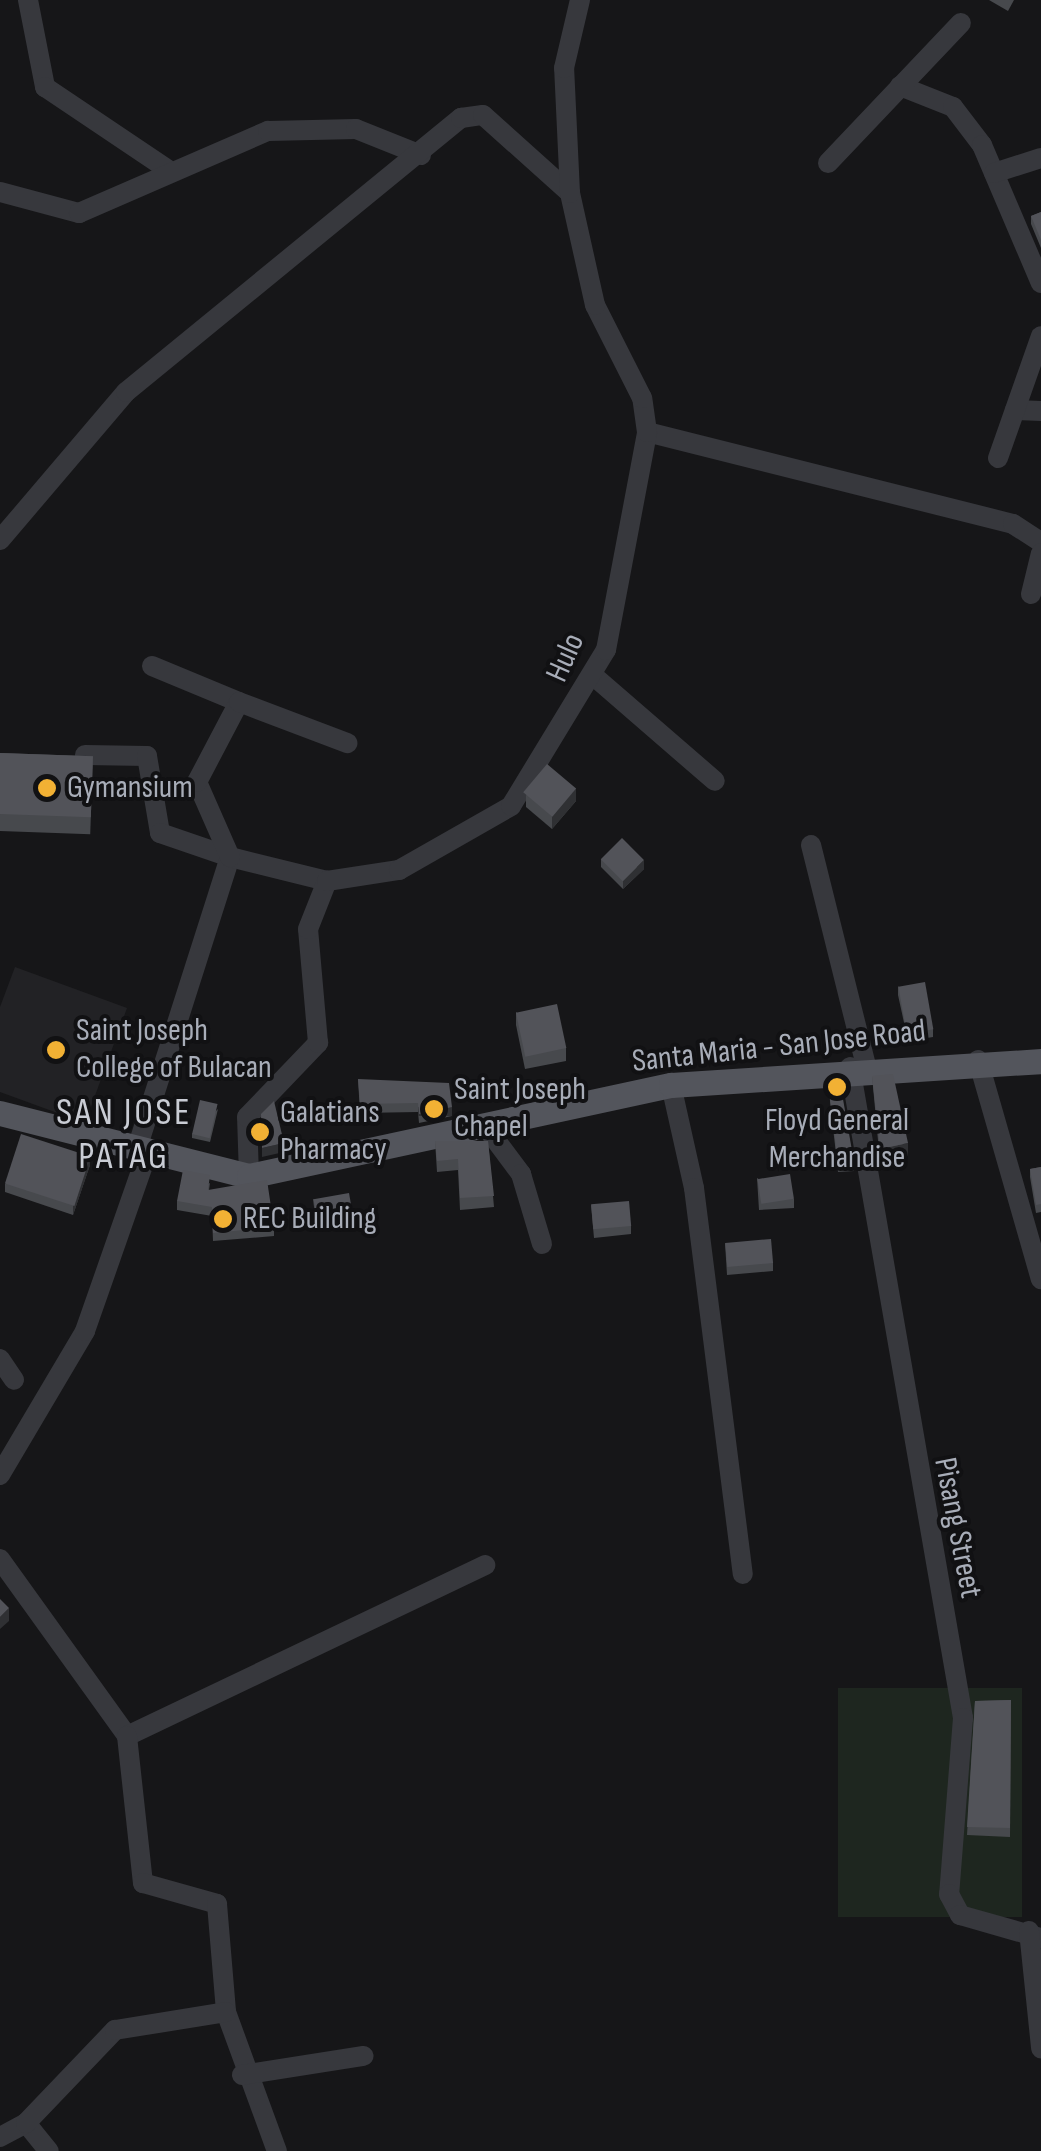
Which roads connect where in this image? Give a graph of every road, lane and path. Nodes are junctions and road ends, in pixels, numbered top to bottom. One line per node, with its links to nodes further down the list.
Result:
1 (28, 0): 8 (street)
2 (580, 0): 11 (street, Hulo)
3 (960, 23): 4 (street)
4 (900, 86): 7 (street); 9 (street)
5 (421, 155): 8 (street); 11 (street); 18 (street)
6 (1041, 158): 9 (street)
7 (828, 163)
8 (167, 168): 10 (street)
9 (994, 173): 12 (street)
10 (0, 192)
11 (570, 193): 16 (street, Hulo)
12 (1040, 270)
13 (1041, 336): 14 (street)
14 (1015, 410): 15 (street); 17 (street)
15 (1041, 411)
16 (648, 432): 19 (street); 23 (street, Hulo)
17 (998, 458)
18 (0, 540)
19 (1041, 542)
20 (1041, 553): 21 (street)
21 (1031, 594)
22 (152, 666): 24 (street)
23 (596, 678): 27 (street); 30 (street, Hulo)
24 (239, 702): 25 (street); 29 (street)
25 (347, 743)
26 (85, 755): 29 (street)
27 (715, 780)
28 (811, 845): 33 (street)
29 (230, 856): 30 (street); 37 (street)
30 (327, 881): 38 (street)
31 (978, 1060): 32 (main road, Santa Maria - San Jose Road); 33 (main road, Santa Maria - San Jose Road); 40 (street)
32 (1041, 1062)
33 (858, 1067): 34 (main road, Santa Maria - San Jose Road); 48 (street, Pisang Street)
34 (671, 1085): 36 (main road, Santa Maria - San Jose Road); 46 (street)
35 (0, 1112): 37 (main road, Santa Maria - San Jose Road)
36 (489, 1130): 38 (main road, Santa Maria - San Jose Road); 39 (street)
37 (142, 1153): 38 (main road, Santa Maria - San Jose Road); 43 (street)
38 (249, 1176)
39 (542, 1244)
40 (1041, 1279)
41 (0, 1359): 42 (street)
42 (14, 1380)
43 (0, 1475)
44 (0, 1559): 47 (street)
45 (485, 1566): 47 (street)
46 (743, 1574)
47 (127, 1736): 49 (street)
48 (1035, 1934): 50 (street)
49 (226, 2012): 52 (street); 53 (street)
50 (1041, 2048)
51 (364, 2056): 52 (street)
52 (242, 2076): 56 (street)
53 (26, 2123): 54 (street); 55 (street)
54 (0, 2137)
55 (49, 2151)
56 (277, 2151)

